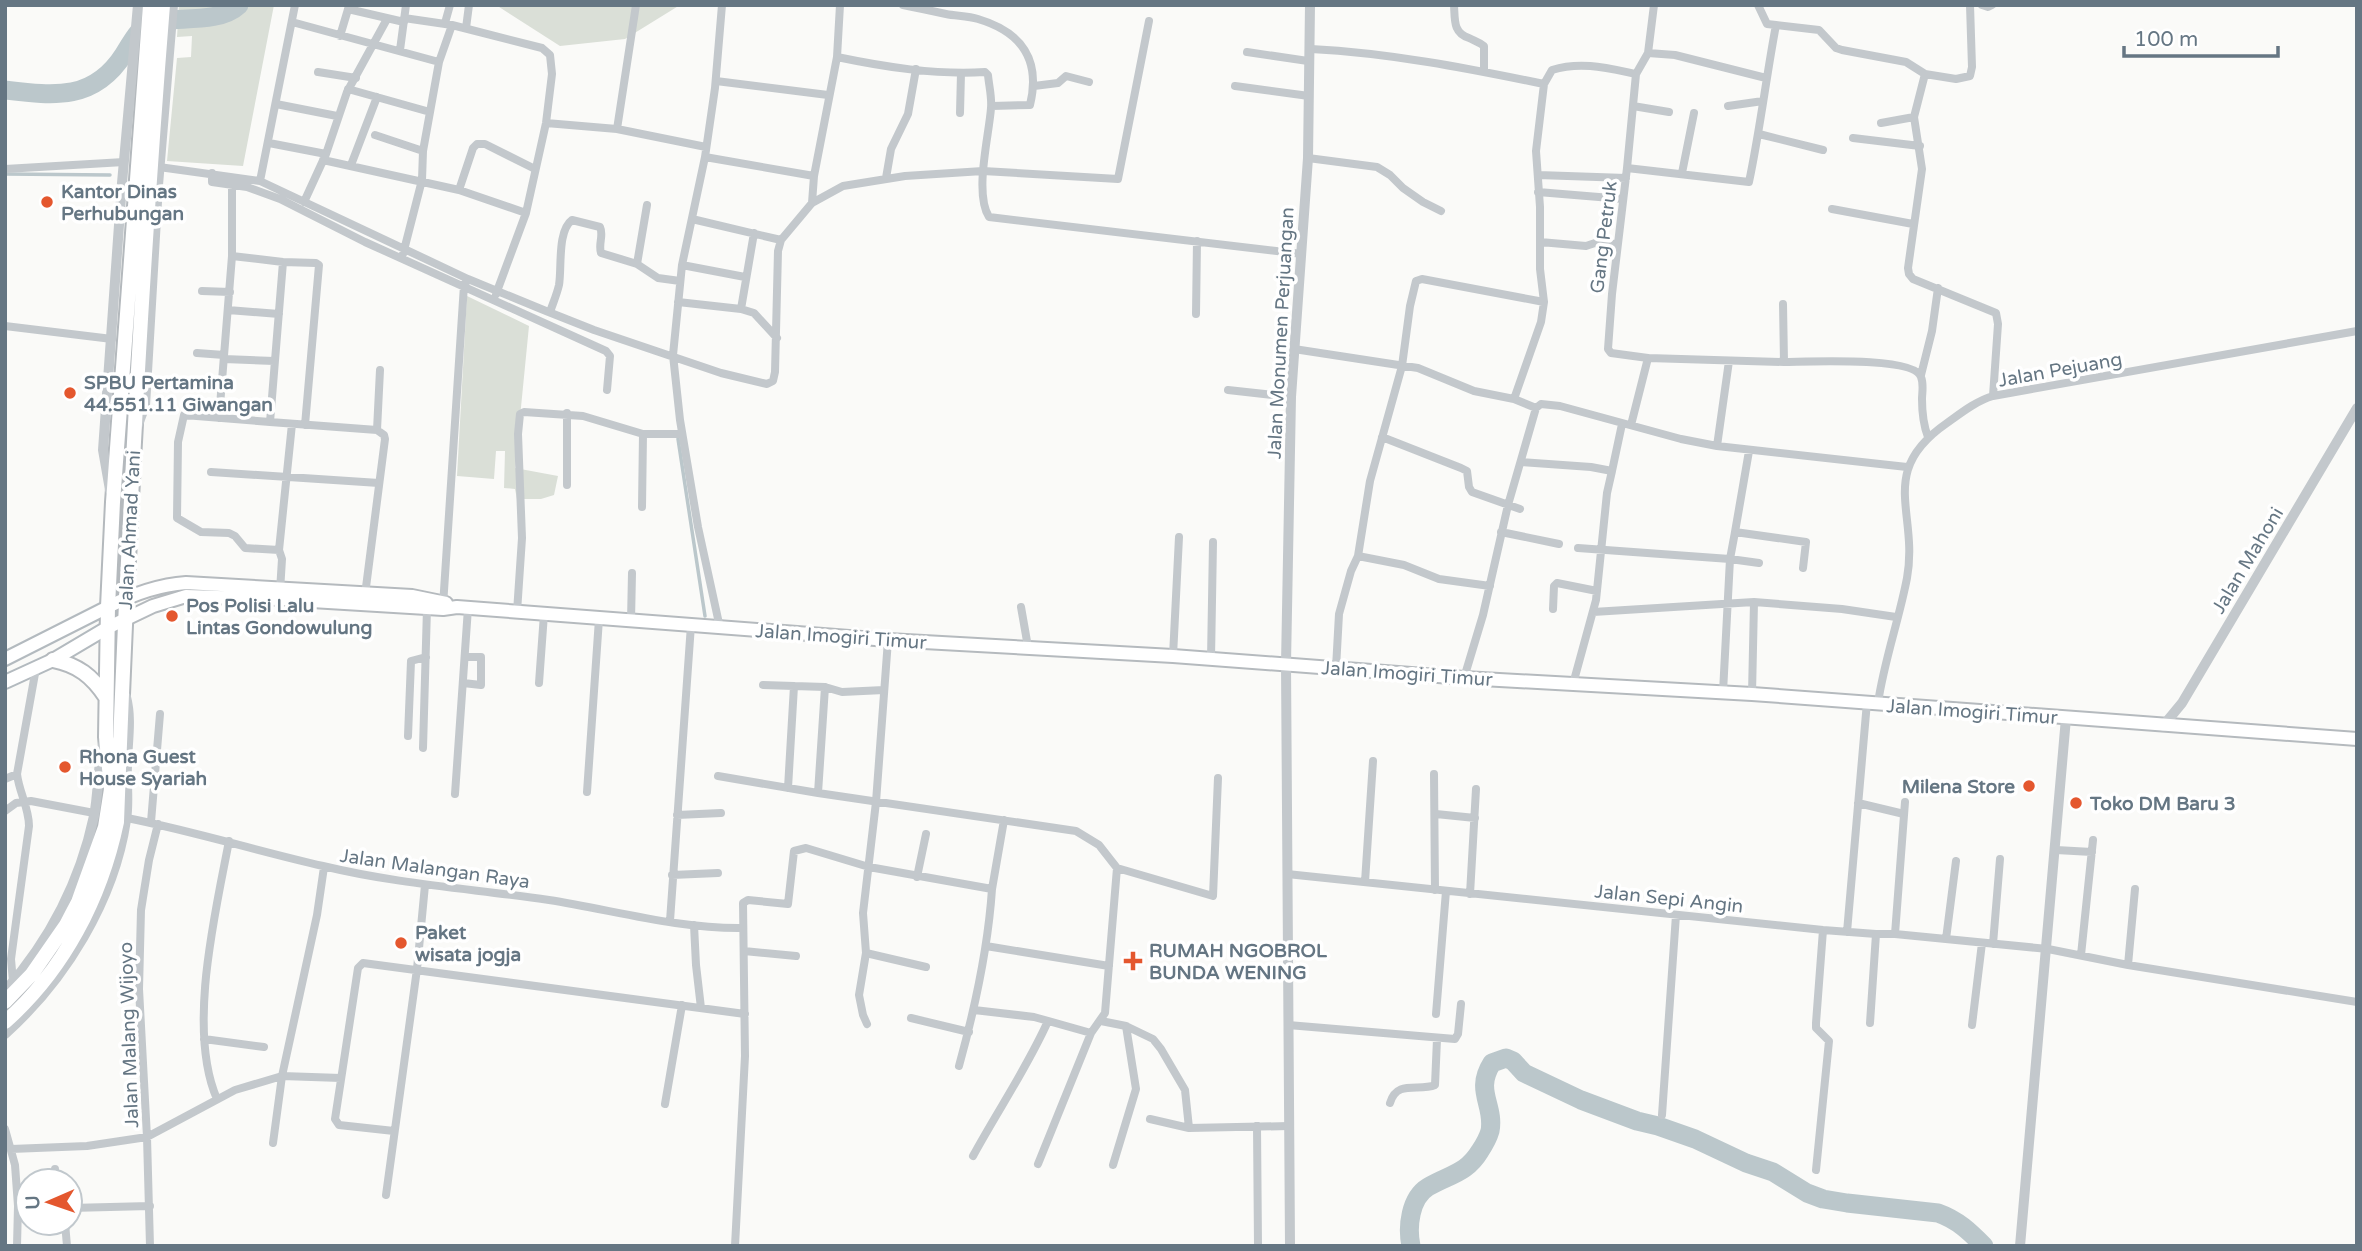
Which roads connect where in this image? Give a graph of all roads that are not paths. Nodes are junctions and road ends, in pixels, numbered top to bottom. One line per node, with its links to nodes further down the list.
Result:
1 (138, 5): 43 (street)
2 (150, 5): 43 (highway, Jalan Ahmad Yani)
3 (163, 5): 43 (highway, Jalan Ahmad Yani)
4 (173, 5): 43 (street)
5 (295, 5): 25 (street)
6 (405, 5): 23 (street)
7 (450, 5): 26 (street)
8 (469, 5): 28 (street)
9 (636, 5): 69 (street)
10 (722, 5): 46 (street)
11 (840, 5): 35 (street)
12 (903, 5): 21 (street)
13 (1310, 5): 34 (street, Jalan Monumen Perjuangan)
14 (1454, 5): 38 (street)
15 (1654, 5): 33 (street)
16 (1758, 5): 27 (street)
17 (1970, 5): 42 (street)
18 (1982, 5): 19 (street)
19 (1992, 5)
20 (348, 7): 22 (street); 29 (street)
21 (944, 9): 49 (street)
22 (387, 19): 23 (street); 30 (street)
23 (404, 20): 26 (street); 31 (street)
24 (1149, 21): 87 (street)
25 (292, 22): 29 (street); 57 (street)
26 (449, 24): 28 (street); 36 (street)
27 (1776, 25): 42 (street); 45 (street, Gang Petruk)
28 (466, 28): 67 (street)
29 (340, 36): 30 (street)
30 (371, 46): 31 (street); 44 (street)
31 (400, 50): 36 (street)
32 (1247, 52): 34 (street)
33 (1648, 52): 41 (street); 45 (street)
34 (1310, 55): 38 (street); 53 (street, Jalan Monumen Perjuangan)
35 (837, 57): 37 (street); 52 (street)
36 (439, 62): 61 (street)
37 (916, 69): 40 (street); 92 (street)
38 (1484, 71): 48 (street)
39 (318, 72): 44 (street)
40 (961, 73): 58 (street); 63 (street)
41 (1636, 74): 48 (street); 59 (street)
42 (1925, 74): 66 (street)
43 (150, 75): 54 (highway, Jalan Ahmad Yani); 54 (street)
44 (356, 78): 51 (street)
45 (1766, 78): 56 (street, Gang Petruk)
46 (716, 81): 52 (street); 75 (street)
47 (1089, 82): 49 (street)
48 (1544, 84): 89 (street)
49 (1034, 86): 58 (street)
50 (1235, 86): 53 (street)
51 (348, 89): 55 (street); 65 (street)
52 (828, 95): 90 (street)
53 (1309, 96): 80 (street, Jalan Monumen Perjuangan)
54 (148, 97): 81 (street); 83 (street); 125 (highway, Jalan Ahmad Yani)
55 (377, 97): 61 (street); 82 (street)
56 (1763, 101): 60 (street); 70 (street, Gang Petruk)
57 (276, 104): 65 (street); 73 (street)
58 (992, 106): 87 (street)
59 (1633, 106): 62 (street); 84 (street)
60 (1728, 106)
61 (430, 112): 77 (street)
62 (1669, 112)
63 (960, 113)
64 (1694, 113): 88 (street)
65 (337, 116): 78 (street)
66 (1914, 117): 68 (street); 74 (street)
67 (546, 122): 69 (street); 86 (street)
68 (1881, 123)
69 (617, 129): 75 (street)
70 (1759, 134): 76 (street); 88 (street, Gang Petruk)
71 (375, 135): 77 (street)
72 (1853, 138): 74 (street)
73 (269, 143): 78 (street); 95 (street)
74 (1920, 146): 107 (street)
75 (706, 147): 79 (street)
76 (1823, 150)
77 (424, 151): 94 (street)
78 (324, 157): 82 (street); 100 (street)
79 (705, 157): 90 (street); 106 (street)
80 (1308, 158): 104 (street); 114 (street, Jalan Monumen Perjuangan)
81 (124, 162): 85 (street); 140 (street)
82 (351, 165): 94 (street)
83 (159, 167): 91 (street); 166 (street)
84 (1627, 167): 88 (street, Gang Petruk); 93 (street, Gang Petruk)
85 (5, 169)
86 (535, 169): 97 (street); 105 (street)
87 (983, 171): 92 (street); 110 (street)
88 (1682, 173)
89 (1538, 175): 93 (street); 98 (street)
90 (814, 176): 101 (street)
91 (212, 177): 95 (street); 96 (street)
92 (886, 178): 101 (street)
93 (1626, 178): 99 (street, Gang Petruk)
94 (422, 180): 97 (street); 113 (street)
95 (260, 181): 100 (street)
96 (232, 185): 113 (street); 115 (street)
97 (459, 190): 105 (street)
98 (1538, 192): 99 (street); 111 (street)
99 (1623, 199): 112 (street, Gang Petruk)
100 (304, 202): 113 (street)
101 (812, 203): 109 (street)
102 (647, 205): 117 (street)
103 (1832, 209): 107 (street)
104 (1441, 211)
105 (526, 213): 126 (street)
106 (692, 219): 108 (street); 118 (street)
107 (1913, 224): 122 (street)
108 (754, 233): 109 (street); 119 (street)
109 (781, 240): 139 (street)
110 (1197, 241): 114 (street); 133 (street)
111 (1540, 242): 112 (street); 128 (street)
112 (1617, 244): 145 (street, Gang Petruk)
113 (403, 254): 121 (street)
114 (1302, 254): 141 (street, Jalan Monumen Perjuangan)
115 (232, 256): 116 (street); 124 (street)
116 (283, 262): 132 (street); 164 (street)
117 (637, 264): 120 (street); 134 (street)
118 (682, 265): 119 (street); 120 (street)
119 (745, 277): 130 (street)
120 (680, 281): 127 (street)
121 (466, 282): 126 (street); 204 (street)
122 (1938, 288): 151 (street); 154 (street)
123 (202, 291): 124 (street)
124 (230, 292): 131 (street)
125 (136, 293): 166 (highway, Jalan Ahmad Yani); 180 (highway, Jalan Ahmad Yani)
126 (496, 295): 134 (street)
127 (678, 302): 130 (street); 143 (street)
128 (1544, 302): 149 (street); 156 (street)
129 (1783, 304): 148 (street)
130 (741, 309): 139 (street)
131 (228, 310): 132 (street); 144 (street)
132 (279, 314): 146 (street)
133 (1196, 314)
134 (545, 315): 135 (street)
135 (564, 324): 138 (street); 138 (street)
136 (5, 326): 140 (street)
137 (2357, 331): 154 (street, Jalan Pejuang)
138 (594, 337): 143 (street); 152 (street)
139 (776, 338): 143 (street)
140 (112, 339): 180 (street)
141 (1294, 349): 149 (street); 155 (street, Jalan Monumen Perjuangan)
142 (197, 353): 144 (street)
143 (673, 355): 168 (street)
144 (224, 357): 146 (street); 160 (street)
145 (1648, 358): 147 (street, Gang Petruk); 163 (street)
146 (274, 361): 161 (street)
147 (1729, 361): 148 (street, Gang Petruk); 171 (street)
148 (1783, 362): 151 (street, Gang Petruk)
149 (1402, 366): 156 (street); 169 (street)
150 (380, 370): 165 (street)
151 (1921, 374): 170 (street)
152 (607, 390)
153 (1228, 390): 155 (street)
154 (1993, 396): 170 (street, Jalan Pejuang)
155 (1291, 397): 228 (street, Jalan Monumen Perjuangan)
156 (1514, 399): 157 (street)
157 (1536, 408): 163 (street); 173 (street)
158 (2357, 408): 247 (street, Jalan Mahoni)
159 (567, 413): 167 (street); 179 (street); 210 (street)
160 (219, 418): 161 (street); 190 (street)
161 (270, 422): 162 (street)
162 (292, 424): 164 (street); 177 (street)
163 (1627, 424): 171 (street); 175 (street)
164 (305, 425): 165 (street)
165 (377, 430): 178 (street)
166 (134, 434): 200 (highway, Jalan Ahmad Yani)
167 (643, 434): 168 (street); 182 (street)
168 (682, 434): 219 (street)
169 (1382, 437): 181 (street); 192 (street)
170 (1928, 437): 174 (street, Jalan Pejuang)
171 (1717, 446): 172 (street)
172 (1749, 451): 174 (street); 185 (street)
173 (1521, 462): 175 (street); 181 (street)
174 (1907, 467): 213 (street)
175 (1612, 471): 191 (street)
176 (211, 472): 177 (street)
177 (285, 477): 178 (street); 190 (street)
178 (379, 482): 201 (street)
179 (567, 485)
180 (113, 502): 205 (highway, Jalan Ahmad Yani)
181 (1508, 505): 183 (street); 184 (street)
182 (642, 507)
183 (1520, 509)
184 (1501, 532): 188 (street); 197 (street)
185 (1735, 532): 193 (street); 195 (street)
186 (1179, 537): 222 (street)
187 (1213, 542): 226 (street)
188 (1559, 544)
189 (1578, 548): 191 (street)
190 (279, 550): 199 (street)
191 (1602, 550): 193 (street); 198 (street)
192 (1358, 556): 197 (street); 230 (street)
193 (1730, 559): 194 (street); 202 (street)
194 (1759, 563)
195 (1803, 568)
196 (632, 572): 216 (street)
197 (1490, 586): 231 (street)
198 (1597, 591): 209 (street); 211 (street)
199 (280, 593): 200 (main road, Jalan Imogiri Timur); 201 (main road, Jalan Imogiri Timur); 215 (main road, Jalan Imogiri Timur)
200 (124, 598): 205 (main road, Jalan Imogiri Timur); 215 (highway, Jalan Ahmad Yani)
201 (364, 599): 204 (main road, Jalan Imogiri Timur); 207 (main road, Jalan Imogiri Timur)
202 (1727, 602): 203 (street); 211 (street); 241 (street)
203 (1754, 602): 213 (street); 242 (street)
204 (443, 605): 207 (main road, Jalan Imogiri Timur); 208 (main road, Jalan Imogiri Timur)
205 (108, 607): 218 (highway, Jalan Ahmad Yani); 225 (main road, Jalan Imogiri Timur)
206 (1021, 607): 221 (street)
207 (427, 608): 223 (street)
208 (462, 608): 210 (main road, Jalan Imogiri Timur); 224 (street)
209 (1553, 609)
210 (517, 612): 212 (main road, Jalan Imogiri Timur)
211 (1593, 612): 235 (street)
212 (544, 614): 214 (main road, Jalan Imogiri Timur); 234 (street)
213 (1896, 617): 244 (street)
214 (599, 619): 216 (main road, Jalan Imogiri Timur); 260 (street)
215 (124, 620): 218 (main road, Jalan Imogiri Timur); 236 (highway, Jalan Ahmad Yani)
216 (631, 621): 217 (main road, Jalan Imogiri Timur)
217 (698, 626): 219 (main road, Jalan Imogiri Timur); 272 (street)
218 (107, 628): 227 (main road, Jalan Imogiri Timur); 243 (highway, Jalan Ahmad Yani)
219 (720, 628): 220 (main road, Jalan Imogiri Timur)
220 (888, 640): 221 (main road, Jalan Imogiri Timur); 240 (street)
221 (1028, 647): 222 (main road, Jalan Imogiri Timur)
222 (1173, 656): 226 (main road, Jalan Imogiri Timur)
223 (426, 657): 248 (street); 251 (street)
224 (465, 657): 233 (street); 233 (street)
225 (5, 659)
226 (1211, 659): 228 (main road, Jalan Imogiri Timur)
227 (53, 660): 229 (main road, Jalan Imogiri Timur); 243 (highway)
228 (1286, 664): 230 (main road, Jalan Imogiri Timur); 288 (street, Jalan Monumen Perjuangan)
229 (36, 668): 232 (main road, Jalan Imogiri Timur); 253 (street)
230 (1336, 668): 231 (main road, Jalan Imogiri Timur)
231 (1464, 678): 235 (main road, Jalan Imogiri Timur)
232 (5, 682)
233 (463, 683): 262 (street)
234 (539, 683)
235 (1573, 684): 241 (main road, Jalan Imogiri Timur)
236 (122, 685): 273 (street); 332 (highway, Jalan Ahmad Yani)
237 (763, 685): 238 (street)
238 (794, 686): 239 (street); 258 (street)
239 (825, 687): 240 (street); 261 (street)
240 (884, 690): 264 (street)
241 (1723, 692): 242 (main road, Jalan Imogiri Timur)
242 (1752, 694): 244 (main road, Jalan Imogiri Timur)
243 (106, 697): 249 (highway, Jalan Ahmad Yani)
244 (1872, 703): 246 (main road, Jalan Imogiri Timur); 266 (street)
245 (160, 714): 276 (street, Jalan Malang Wijoyo)
246 (2066, 718): 247 (main road, Jalan Imogiri Timur); 280 (street)
247 (2163, 726): 250 (main road, Jalan Imogiri Timur)
248 (408, 736)
249 (106, 737): 268 (street); 321 (highway, Jalan Ahmad Yani)
250 (2357, 739)
251 (424, 748)
252 (1373, 761): 291 (street)
253 (17, 774): 257 (street); 263 (street)
254 (1434, 774): 270 (street)
255 (718, 776): 258 (street)
256 (1218, 778): 286 (street)
257 (5, 779)
258 (788, 788): 261 (street)
259 (1476, 789): 274 (street)
260 (587, 792)
261 (818, 793): 264 (street)
262 (455, 794)
263 (23, 802): 267 (street); 268 (street); 315 (street)
264 (876, 802): 275 (street); 285 (street)
265 (1905, 802): 271 (street)
266 (1858, 803): 271 (street); 303 (street)
267 (5, 811)
268 (94, 813): 320 (street)
269 (721, 813): 272 (street)
270 (1436, 814): 274 (street); 295 (street)
271 (1904, 814): 304 (street)
272 (677, 815): 289 (street)
273 (127, 818): 276 (street, Jalan Malangan Raya); 340 (street)
274 (1475, 818): 297 (street)
275 (1004, 820): 286 (street); 293 (street)
276 (155, 823): 279 (street, Jalan Malangan Raya); 357 (street, Jalan Malang Wijoyo)
277 (926, 834): 290 (street)
278 (2093, 840): 281 (street)
279 (229, 841): 284 (street, Jalan Malangan Raya); 341 (street)
280 (2056, 850): 281 (street); 310 (street)
281 (2092, 852): 313 (street)
282 (2000, 859): 308 (street)
283 (1956, 860): 306 (street)
284 (324, 867): 292 (street, Jalan Malangan Raya); 345 (street)
285 (869, 867): 290 (street); 301 (street); 312 (street)
286 (1118, 868): 317 (street)
287 (718, 873): 289 (street)
288 (1287, 874): 291 (street, Jalan Sepi Angin); 337 (street, Jalan Monumen Perjuangan)
289 (672, 875): 299 (street)
290 (917, 877): 293 (street)
291 (1365, 883): 295 (street, Jalan Sepi Angin)
292 (425, 884): 299 (street, Jalan Malangan Raya); 319 (street)
293 (992, 889): 309 (street)
294 (2134, 889): 316 (street)
295 (1435, 890): 296 (street, Jalan Sepi Angin)
296 (1446, 891): 297 (street, Jalan Sepi Angin); 328 (street)
297 (1471, 894): 298 (street, Jalan Sepi Angin)
298 (1675, 915): 302 (street, Jalan Sepi Angin); 350 (street)
299 (670, 921): 300 (street, Jalan Malangan Raya)
300 (694, 925): 301 (street, Jalan Malangan Raya); 325 (street)
301 (743, 928): 311 (street)
302 (1823, 930): 303 (street, Jalan Sepi Angin); 365 (street)
303 (1847, 932): 305 (street, Jalan Sepi Angin)
304 (1895, 933): 305 (street, Jalan Sepi Angin); 306 (street, Jalan Sepi Angin)
305 (1876, 934): 333 (street)
306 (1946, 939): 307 (street, Jalan Sepi Angin)
307 (1982, 943): 308 (street, Jalan Sepi Angin); 335 (street)
308 (1993, 944): 310 (street, Jalan Sepi Angin)
309 (986, 946): 317 (street); 326 (street)
310 (2048, 949): 313 (street, Jalan Sepi Angin); 374 (street)
311 (744, 951): 314 (street); 327 (street)
312 (866, 953): 318 (street); 334 (street)
313 (2081, 955): 316 (street, Jalan Sepi Angin)
314 (796, 956)
315 (8, 958): 320 (street)
316 (2128, 965): 322 (street, Jalan Sepi Angin)
317 (1109, 966): 331 (street)
318 (926, 967)
319 (416, 969): 324 (street); 346 (street); 356 (street)
320 (9, 986)
321 (5, 1002)
322 (2357, 1002)
323 (1461, 1003): 342 (street)
324 (682, 1005): 325 (street); 349 (street)
325 (701, 1008): 327 (street)
326 (974, 1010): 330 (street); 338 (street)
327 (745, 1014): 371 (street)
328 (1436, 1014)
329 (911, 1018): 338 (street)
330 (1048, 1021): 339 (street); 360 (street)
331 (1101, 1021): 336 (street); 339 (street)
332 (5, 1022)
333 (1870, 1023)
334 (867, 1024)
335 (1972, 1025)
336 (1126, 1026): 354 (street); 363 (street)
337 (1288, 1026): 342 (street); 353 (street, Jalan Monumen Perjuangan)
338 (969, 1032): 344 (street)
339 (1091, 1033): 362 (street)
340 (5, 1034)
341 (204, 1039): 343 (street); 347 (street)
342 (1437, 1039): 348 (street)
343 (264, 1047)
344 (959, 1066)
345 (282, 1076): 346 (street); 347 (street); 358 (street)
346 (341, 1078): 356 (street)
347 (217, 1099): 357 (street)
348 (1390, 1103)
349 (665, 1104)
350 (1662, 1115)
351 (1150, 1119): 354 (street)
352 (1257, 1126): 353 (street); 354 (street); 372 (street)
353 (1289, 1126): 373 (street, Jalan Monumen Perjuangan)
354 (1189, 1128)
355 (5, 1129): 359 (street)
356 (394, 1131): 366 (street)
357 (147, 1137): 359 (street); 367 (street, Jalan Malang Wijoyo)
358 (274, 1143)
359 (11, 1149): 361 (street)
360 (973, 1156)
361 (15, 1164): 364 (street); 369 (street)
362 (1038, 1164)
363 (1113, 1165)
364 (5, 1166)
365 (1816, 1170)
366 (386, 1195)
367 (150, 1206): 368 (street); 370 (street, Jalan Malang Wijoyo)
368 (84, 1208)
369 (17, 1246)
370 (150, 1246)
371 (735, 1246)
372 (1258, 1246)
373 (1290, 1246)
374 (2020, 1246)

